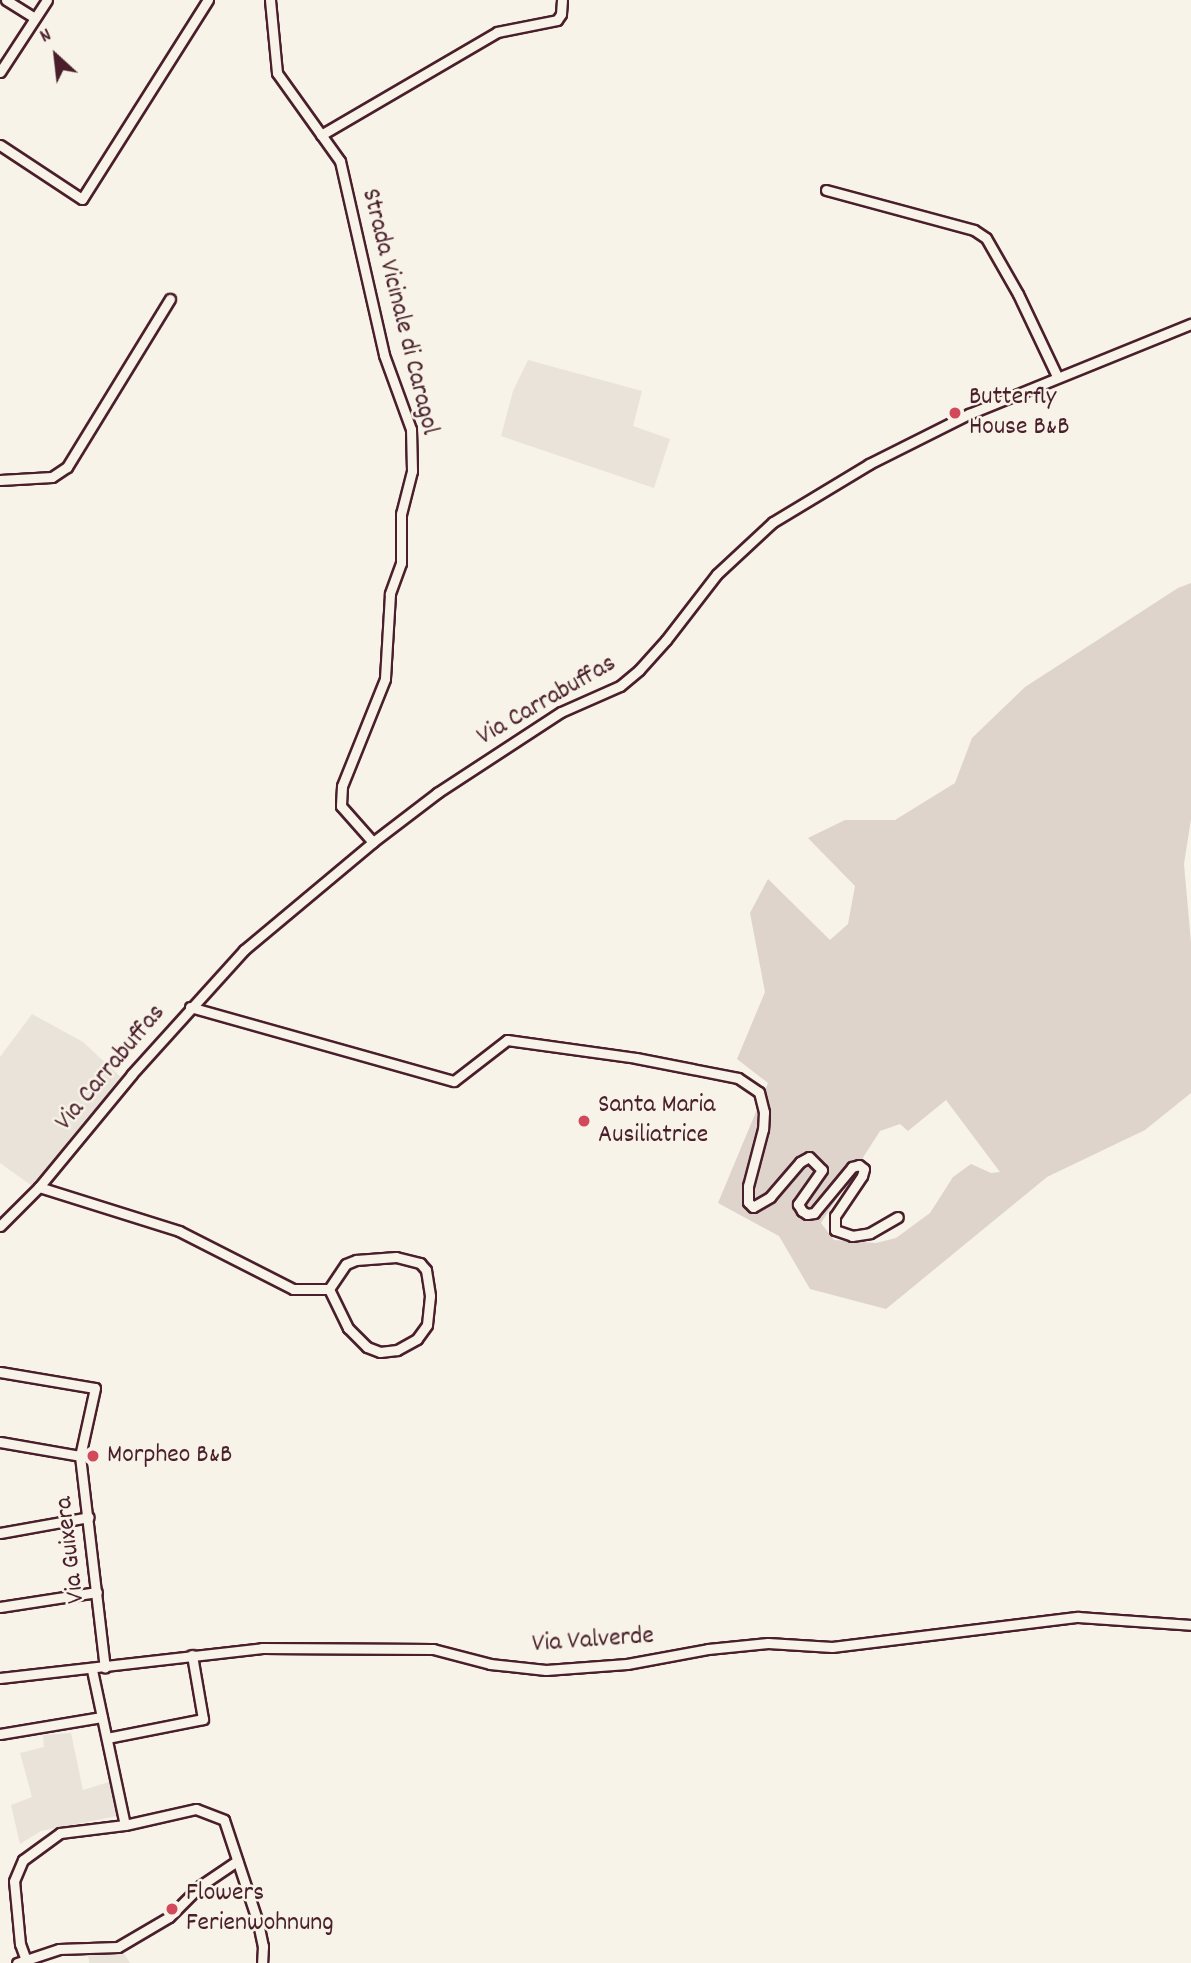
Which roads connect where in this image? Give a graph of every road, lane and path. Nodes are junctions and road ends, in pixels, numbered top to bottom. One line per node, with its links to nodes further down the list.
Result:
1 (6, 0): 6 (street)
2 (47, 0): 6 (street)
3 (208, 0): 9 (street)
4 (270, 0): 8 (street, Strada Vicinale di Caragol)
5 (562, 0): 8 (street)
6 (35, 18): 7 (street)
7 (0, 72)
8 (321, 135): 15 (street, Strada Vicinale di Caragol)
9 (0, 145)
10 (826, 190): 13 (street)
11 (170, 299): 14 (street)
12 (1191, 324): 13 (street, Via Carrabuffas)
13 (1057, 376): 15 (street, Via Carrabuffas)
14 (0, 480)
15 (373, 842): 16 (street, Via Carrabuffas)
16 (190, 1007): 17 (street, Via Carrabuffas); 18 (street)
17 (39, 1187): 19 (street, Via Carrabuffas); 20 (street)
18 (898, 1217)
19 (0, 1226)
20 (329, 1289): 20 (street)
21 (0, 1372): 23 (street, Via Guixera)
22 (0, 1443): 23 (street)
23 (80, 1456): 24 (street, Via Guixera)
24 (89, 1517): 25 (street); 26 (street, Via Guixera)
25 (0, 1533)
26 (97, 1592): 27 (street); 30 (street, Via Guixera)
27 (0, 1607)
28 (1191, 1625): 29 (street, Via Valverde)
29 (192, 1655): 30 (street, Via Valverde); 35 (street)
30 (105, 1668): 31 (street, Via Valverde)
31 (92, 1670): 32 (street, Via Valverde); 33 (street)
32 (0, 1678)
33 (102, 1717): 34 (street); 35 (street)
34 (0, 1734)
35 (107, 1738): 36 (street)
36 (125, 1825): 37 (street); 38 (street)
37 (237, 1861): 38 (street); 39 (street)
38 (23, 1962)
39 (262, 1963)

